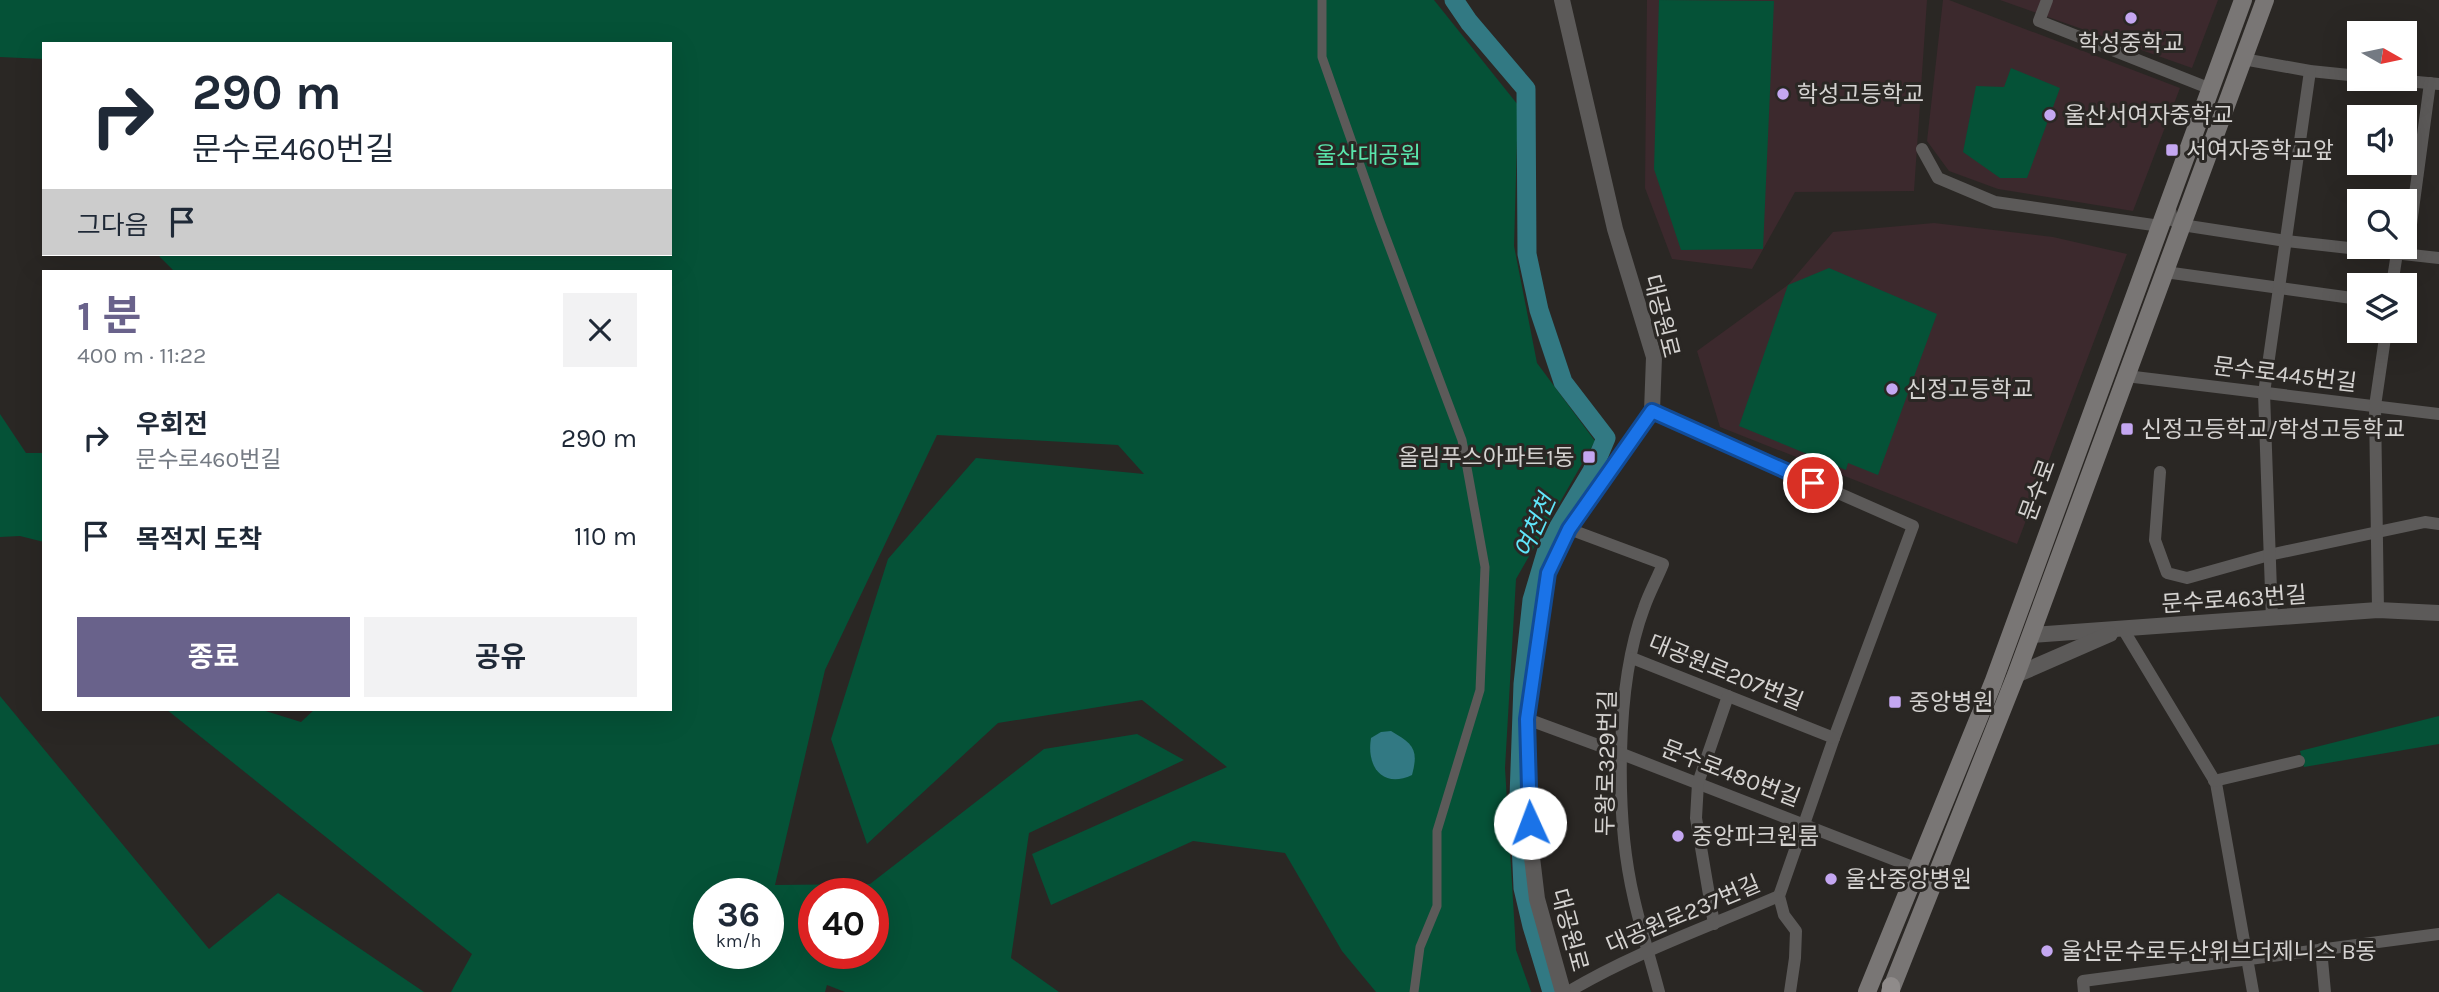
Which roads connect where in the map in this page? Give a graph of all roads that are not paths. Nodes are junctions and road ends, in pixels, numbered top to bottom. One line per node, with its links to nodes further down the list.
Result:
1 (1322, 0): 64 (street)
2 (1562, 0): 29 (street, 대공원로)
3 (2047, 0): 10 (street)
4 (2244, 0): 10 (main road, 문수로)
5 (2265, 0): 6 (main road, 문수로)
6 (2243, 59): 7 (street); 14 (main road, 문수로)
7 (2310, 71): 8 (street); 16 (street)
8 (2347, 75)
9 (2434, 84): 12 (street)
10 (2211, 89): 13 (main road, 문수로)
11 (1922, 149): 15 (street)
12 (2414, 189)
13 (2169, 202): 14 (street); 15 (main road, 문수로)
14 (2182, 225): 16 (street); 20 (main road, 문수로)
15 (2160, 226): 23 (main road, 문수로)
16 (2286, 241): 17 (street); 21 (street)
17 (2347, 247)
18 (2417, 255): 19 (street)
19 (2439, 258)
20 (2165, 272): 21 (street); 24 (main road, 문수로)
21 (2279, 288): 22 (street); 27 (street)
22 (2347, 297)
23 (2132, 304): 24 (main road); 35 (main road, 문수로)
24 (2150, 312): 26 (main road, 문수로)
25 (2384, 343): 28 (street)
26 (2126, 376): 27 (street, 문수로445번길); 36 (main road, 문수로)
27 (2264, 393): 28 (street, 문수로445번길); 37 (street)
28 (2375, 407): 30 (street, 문수로445번길); 34 (street)
29 (1652, 411): 33 (street, 대공원로); 49 (street)
30 (2439, 414)
31 (2160, 472): 37 (street)
32 (2439, 524): 34 (street)
33 (1569, 529): 45 (street, 대공원로207번길); 48 (street, 대공원로)
34 (2376, 533): 37 (street); 39 (street)
35 (2043, 545): 36 (main road); 38 (main road, 문수로)
36 (2062, 551): 43 (main road, 문수로)
37 (2269, 555): 41 (street)
38 (2027, 590): 43 (main road); 44 (main road, 문수로)
39 (2378, 611): 40 (street, 문수로463번길); 41 (street, 문수로463번길)
40 (2439, 613)
41 (2272, 619): 42 (street, 문수로463번길)
42 (2123, 629): 43 (street, 문수로463번길); 46 (street); 52 (street)
43 (2031, 635): 44 (main road); 46 (main road, 문수로)
44 (2003, 654): 55 (main road, 문수로)
45 (1632, 658): 47 (street, 대공원로207번길); 50 (street, 두왕로329번길)
46 (2016, 675): 63 (main road, 문수로)
47 (1728, 696): 49 (street, 대공원로207번길); 53 (street)
48 (1527, 719): 50 (street, 문수로480번길); 65 (street, 대공원로)
49 (1834, 738): 54 (street)
50 (1622, 754): 53 (street, 문수로480번길); 60 (street, 두왕로329번길)
51 (2299, 761): 52 (street)
52 (2214, 781): 61 (street)
53 (1698, 783): 54 (street, 문수로480번길); 57 (street)
54 (1804, 824): 55 (street, 문수로480번길); 56 (street)
55 (1918, 869): 68 (main road, 문수로)
56 (1779, 896): 57 (street, 대공원로237번길); 67 (street)
57 (1714, 924): 60 (street, 대공원로237번길)
58 (2439, 934): 59 (street)
59 (2321, 949): 61 (street); 70 (street)
60 (1648, 950): 65 (street, 대공원로237번길); 66 (street, 두왕로329번길)
61 (2246, 959): 62 (street); 69 (street)
62 (2083, 987)
63 (1891, 990)
64 (1413, 992)
65 (1566, 992)
66 (1659, 992)
67 (1790, 992)
68 (1867, 992)
69 (2253, 992)
70 (2325, 992)

